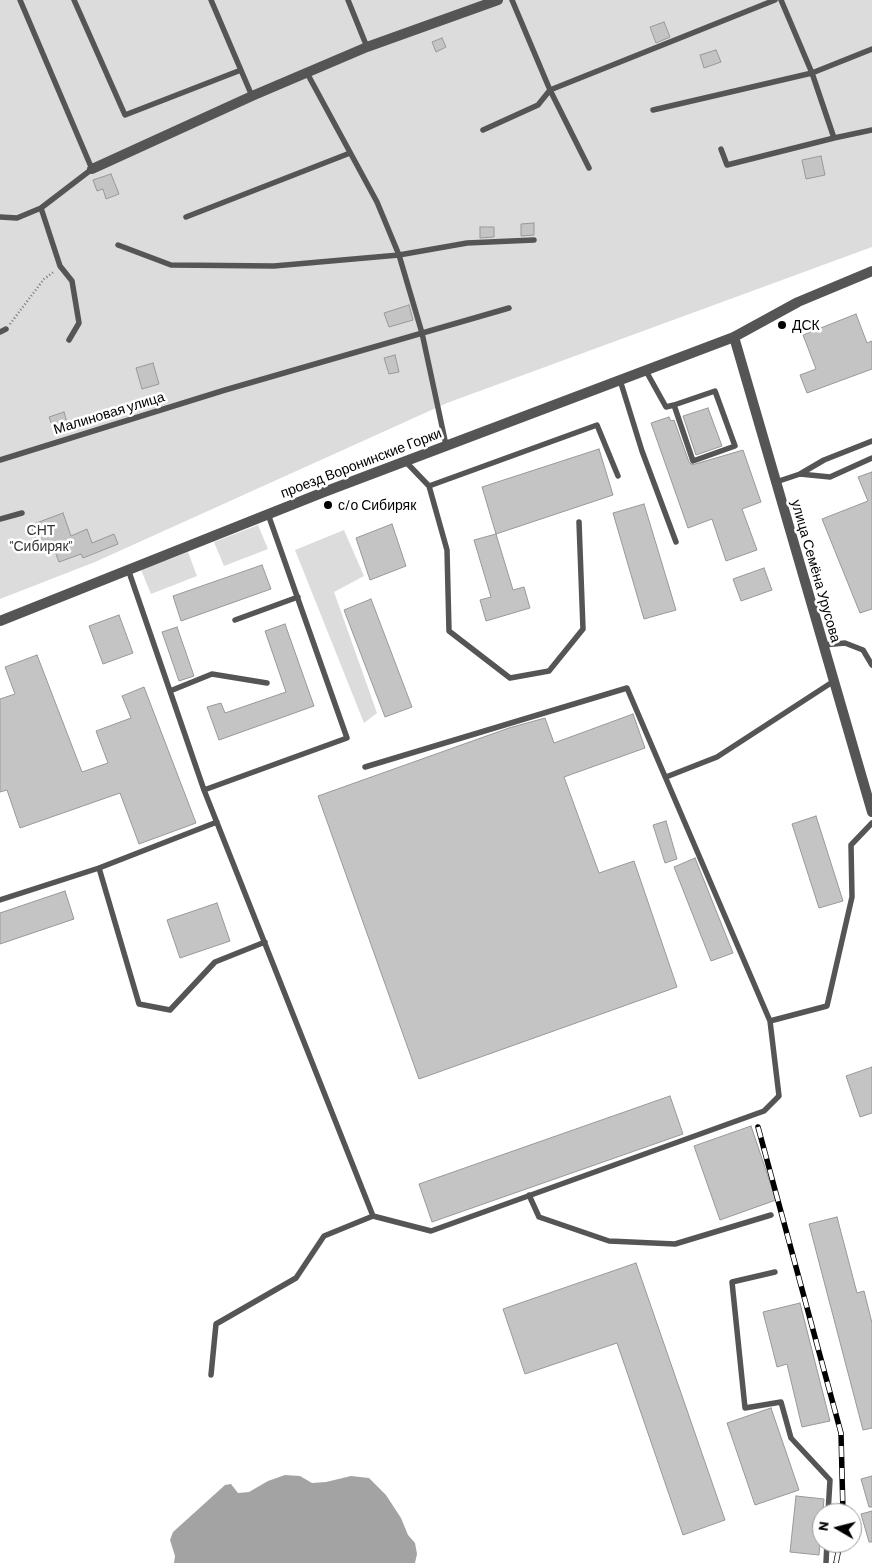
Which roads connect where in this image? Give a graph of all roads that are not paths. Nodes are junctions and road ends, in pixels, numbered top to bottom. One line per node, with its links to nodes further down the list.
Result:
1 (20, 0): 23 (lane)
2 (74, 0): 11 (lane)
3 (211, 0): 11 (lane)
4 (348, 0): 9 (lane)
5 (498, 0): 9 (street)
6 (512, 0): 14 (lane)
7 (775, 0): 14 (lane)
8 (781, 0): 12 (lane)
9 (367, 47): 13 (street)
10 (872, 49): 12 (lane)
11 (241, 70): 15 (lane)
12 (812, 72): 16 (lane); 19 (lane)
13 (307, 73): 15 (street); 21 (lane)
14 (550, 90): 17 (lane); 22 (lane)
15 (252, 96): 23 (street)
16 (653, 110)
17 (484, 130)
18 (872, 130): 19 (lane)
19 (834, 138): 20 (lane)
20 (721, 149)
21 (350, 153): 26 (lane); 29 (lane)
22 (589, 168)
23 (92, 169): 24 (lane)
24 (41, 208): 25 (lane); 34 (lane)
25 (0, 217)
26 (186, 217)
27 (534, 240): 29 (lane)
28 (118, 245): 29 (lane)
29 (399, 255): 32 (lane)
30 (872, 270): 33 (street, проезд Воронинские Горки)
31 (509, 308): 32 (lane, Малиновая улица)
32 (422, 332): 39 (lane); 41 (lane, Малиновая улица)
33 (734, 337): 35 (street, проезд Воронинские Горки); 45 (street, улица Семёна Урусова)
34 (69, 340)
35 (646, 370): 36 (street, проезд Воронинские Горки); 37 (lane)
36 (620, 380): 39 (street, проезд Воронинские Горки); 51 (lane)
37 (674, 405): 37 (lane)
38 (872, 441): 43 (lane)
39 (446, 445): 42 (street, проезд Воронинские Горки)
40 (872, 458): 43 (lane)
41 (0, 460)
42 (405, 461): 46 (lane); 48 (street, проезд Воронинские Горки)
43 (800, 474): 45 (lane)
44 (618, 476): 46 (lane)
45 (776, 482): 56 (street, улица Семёна Урусова)
46 (429, 486): 50 (lane)
47 (22, 513): 49 (lane)
48 (268, 514): 52 (street, проезд Воронинские Горки); 53 (lane)
49 (0, 520)
50 (578, 522)
51 (676, 542)
52 (128, 569): 55 (street, проезд Воронинские Горки); 60 (lane)
53 (298, 597): 54 (lane); 63 (lane)
54 (235, 620)
55 (0, 621)
56 (823, 645): 57 (lane); 58 (street, улица Семёна Урусова)
57 (872, 665)
58 (834, 681): 62 (lane); 64 (street, улица Семёна Урусова)
59 (267, 683): 60 (lane)
60 (170, 691): 63 (lane)
61 (366, 766): 62 (lane)
62 (666, 777): 70 (lane)
63 (204, 790): 65 (lane)
64 (872, 812)
65 (217, 822): 67 (lane); 69 (lane)
66 (872, 823): 70 (lane)
67 (98, 868): 68 (lane); 69 (lane)
68 (0, 900)
69 (265, 942): 73 (lane)
70 (770, 1021): 71 (lane)
71 (529, 1196): 72 (lane); 73 (lane)
72 (771, 1215)
73 (373, 1216): 75 (lane)
74 (775, 1272): 76 (lane)
75 (211, 1375)
76 (829, 1503)

